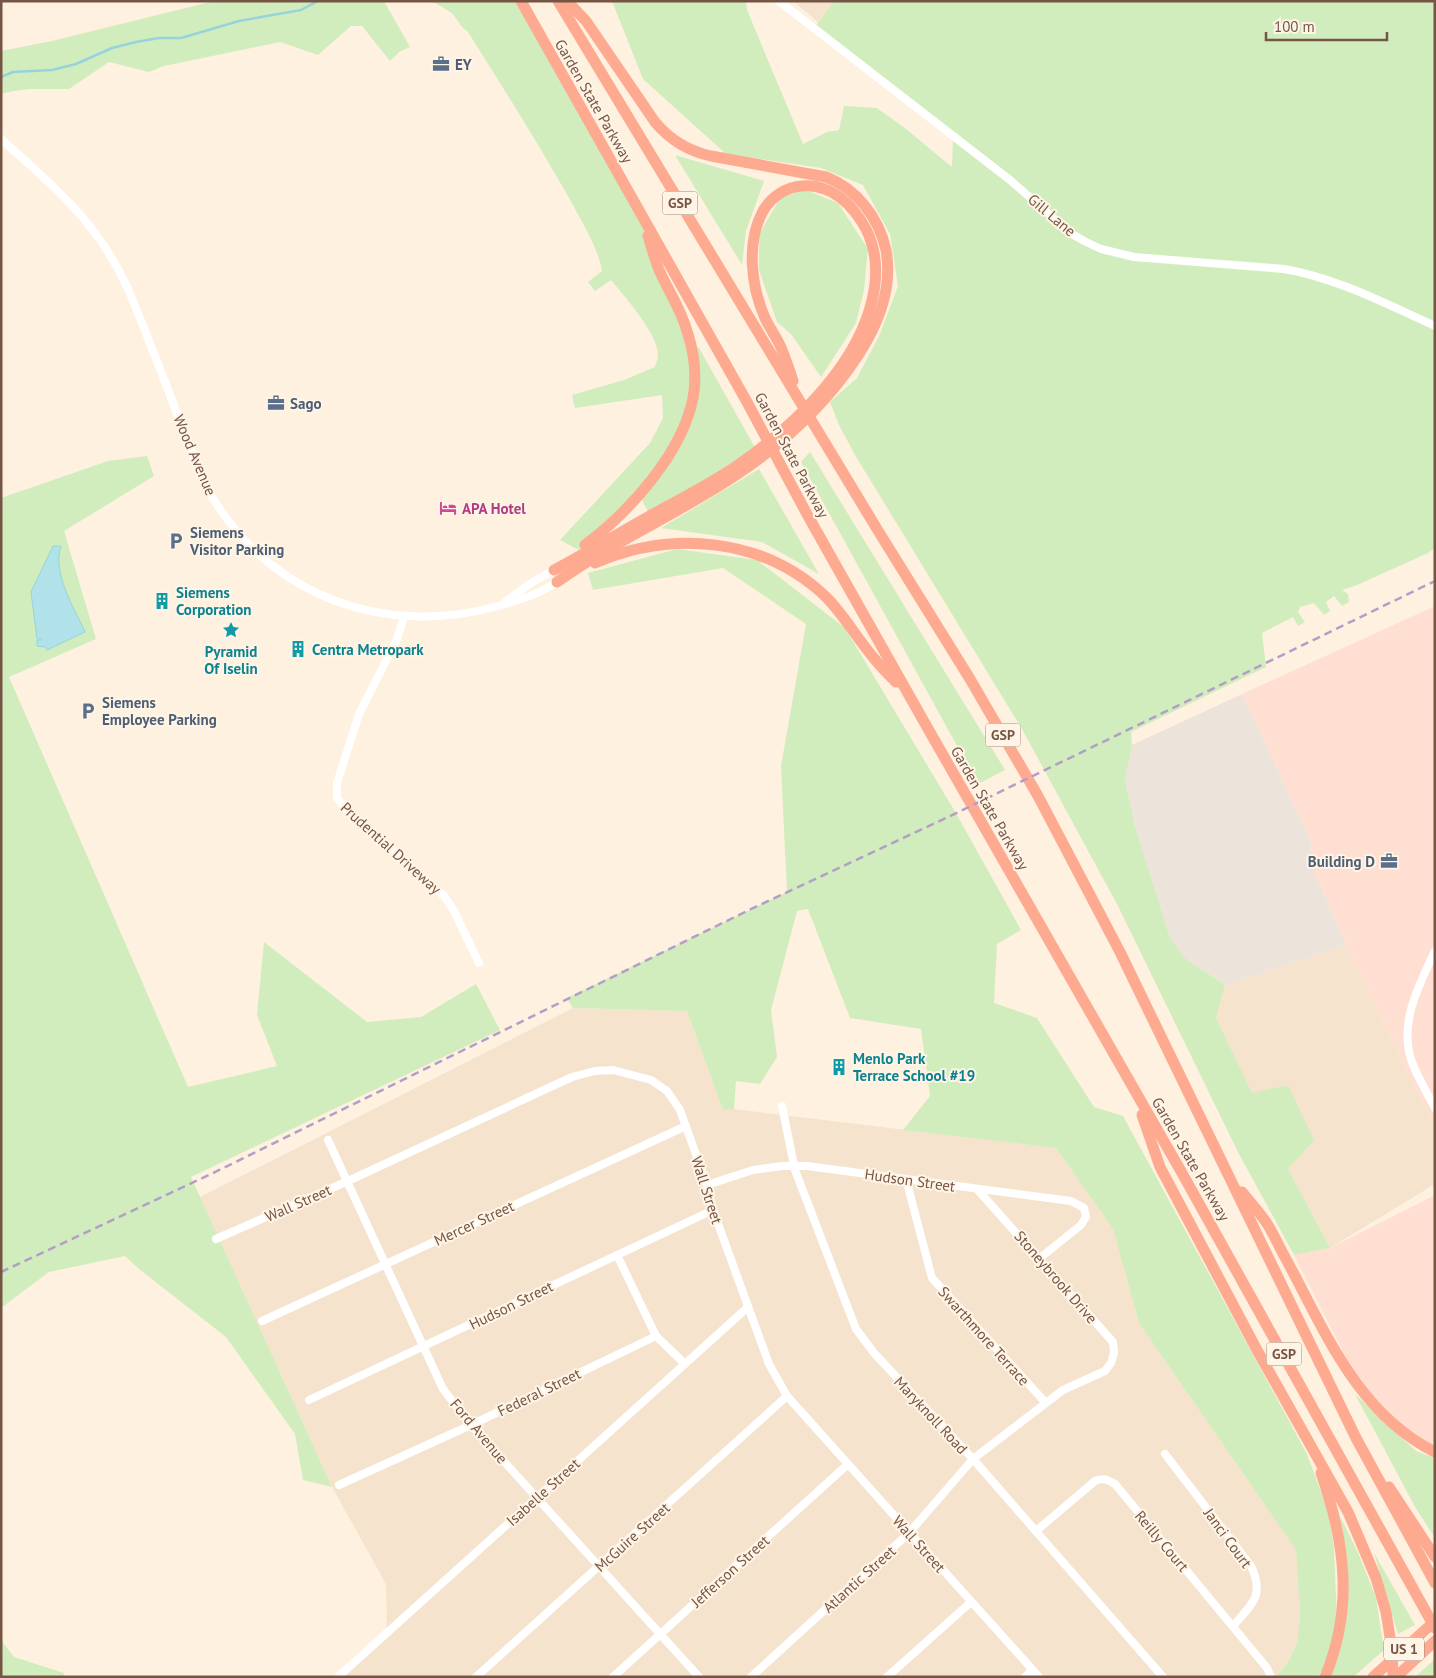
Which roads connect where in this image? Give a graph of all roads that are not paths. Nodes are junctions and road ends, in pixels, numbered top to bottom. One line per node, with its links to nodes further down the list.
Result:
1 (521, 1): 6 (highway, Garden State Parkway / GSP)
2 (558, 1): 9 (highway, Garden State Parkway / GSP)
3 (567, 1): 8 (highway)
4 (780, 1): 7 (street, Gill Lane)
5 (1, 139): 14 (street, Wood Avenue)
6 (640, 212): 11 (highway); 15 (highway, Garden State Parkway / GSP)
7 (1435, 326)
8 (852, 357): 9 (highway); 10 (highway)
9 (802, 404): 24 (highway, Garden State Parkway / GSP)
10 (735, 471): 11 (highway); 12 (highway)
11 (554, 570): 13 (street, Wood Avenue)
12 (557, 582): 13 (street, Wood Avenue); 15 (highway)
13 (499, 606): 14 (street, Wood Avenue)
14 (404, 617): 17 (street, Prudential Driveway)
15 (910, 697): 18 (highway, Garden State Parkway / GSP)
16 (1435, 951): 20 (street)
17 (479, 963)
18 (1135, 1092): 47 (highway); 58 (highway, Garden State Parkway / GSP)
19 (782, 1106): 23 (street, Maryknoll Road)
20 (1435, 1108)
21 (686, 1126): 26 (street, Wall Street); 27 (street, Wall Street); 33 (street, Mercer Street)
22 (328, 1140): 26 (street, Ford Avenue)
23 (794, 1166): 25 (street, Hudson Street); 27 (street, Hudson Street); 48 (street, Maryknoll Road)
24 (1227, 1173): 44 (highway, Garden State Parkway / GSP); 45 (highway)
25 (906, 1179): 28 (street, Hudson Street); 42 (street, Swarthmore Terrace)
26 (348, 1181): 30 (street, Wall Street); 33 (street, Ford Avenue)
27 (706, 1185): 29 (street, Wall Street)
28 (977, 1189): 32 (street, Stoneybrook Drive); 32 (street, Hudson Street)
29 (712, 1210): 31 (street, Hudson Street); 34 (street, Wall Street)
30 (216, 1239)
31 (617, 1255): 36 (street); 37 (street, Hudson Street)
32 (1040, 1258): 39 (street, Stoneybrook Drive)
33 (386, 1264): 35 (street, Mercer Street); 37 (street, Ford Avenue)
34 (748, 1307): 38 (street, Isabelle Street); 40 (street, Wall Street)
35 (262, 1321)
36 (656, 1336): 38 (street); 43 (street, Federal Street)
37 (424, 1347): 41 (street, Hudson Street); 43 (street, Ford Avenue)
38 (685, 1364): 51 (street, Isabelle Street)
39 (1105, 1371): 42 (street, Atlantic Street)
40 (786, 1396): 49 (street, Wall Street); 55 (street, McGuire Street)
41 (309, 1400)
42 (1045, 1402): 48 (street, Atlantic Street)
43 (471, 1425): 50 (street, Federal Street); 51 (street, Ford Avenue)
44 (1356, 1438): 54 (highway); 56 (highway, Garden State Parkway / GSP)
45 (1435, 1452)
46 (1165, 1454): 59 (street, Janci Court)
47 (1316, 1457): 74 (highway); 76 (highway)
48 (973, 1459): 52 (street, Maryknoll Road); 53 (street, Atlantic Street)
49 (848, 1465): 53 (street, Wall Street); 61 (street, Jefferson Street)
50 (339, 1485)
51 (537, 1497): 55 (street, Ford Avenue); 65 (street, Isabelle Street)
52 (1036, 1530): 59 (street, Reilly Court); 73 (street, Maryknoll Road)
53 (909, 1533): 57 (street, Wall Street); 69 (street, Atlantic Street)
54 (1435, 1556)
55 (599, 1566): 61 (street, Ford Avenue); 66 (street, McGuire Street)
56 (1435, 1583)
57 (971, 1602): 63 (street, Wall Street); 70 (street)
58 (1432, 1619): 60 (highway, Garden State Parkway / GSP); 75 (highway, US 1)
59 (1233, 1626): 64 (street, Reilly Court)
60 (1435, 1628)
61 (661, 1634): 67 (street, Jefferson Street); 68 (street, Ford Avenue)
62 (1435, 1641): 76 (highway, US 1)
63 (1032, 1670): 71 (street); 72 (street, Wall Street)
64 (1271, 1676)
65 (338, 1677)
66 (476, 1677)
67 (613, 1677)
68 (699, 1677)
69 (751, 1677)
70 (887, 1677)
71 (1025, 1677)
72 (1038, 1677)
73 (1163, 1677)
74 (1325, 1677)
75 (1373, 1677)
76 (1395, 1677)

